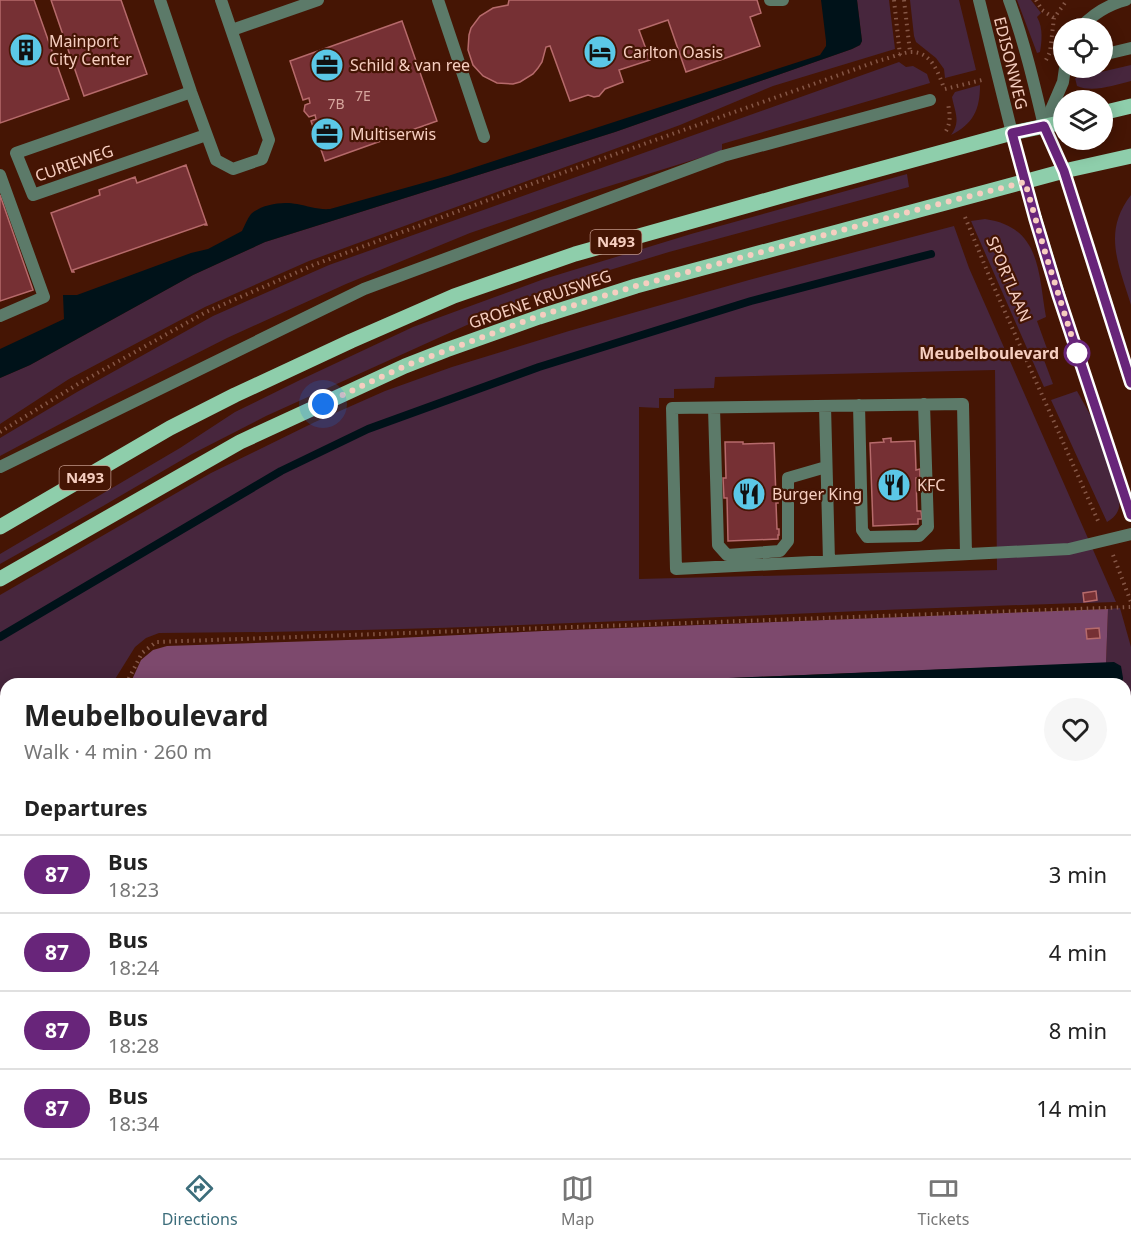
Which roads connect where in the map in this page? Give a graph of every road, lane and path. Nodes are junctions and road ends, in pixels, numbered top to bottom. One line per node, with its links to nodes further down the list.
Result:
1 (160, 0): 21 (street)
2 (221, 0): 15 (street)
3 (318, 0): 15 (street)
4 (438, 0): 29 (street)
5 (770, 0): 6 (street)
6 (783, 0)
7 (894, 0): 19 (path)
8 (904, 0): 17 (path)
9 (979, 0): 27 (street, EDISONWEG)
10 (1008, 0): 26 (street, EDISONWEG)
11 (1036, 0): 13 (path)
12 (1126, 0): 14 (street)
13 (1054, 18)
14 (1089, 18)
15 (232, 30): 28 (street)
16 (1131, 48): 18 (street)
17 (910, 52): 19 (path); 30 (path)
18 (1113, 52)
19 (900, 55): 42 (path)
20 (1064, 78): 26 (street)
21 (191, 92): 28 (street); 28 (street, CURIEWEG)
22 (930, 100): 43 (street)
23 (1131, 106): 24 (main road)
24 (1113, 110)
25 (1053, 124): 26 (main road, GROENE KRUISWEG / N493)
26 (1044, 126): 27 (main road, GROENE KRUISWEG / N493); 32 (street)
27 (1012, 133): 30 (main road, GROENE KRUISWEG / N493); 34 (street)
28 (206, 135)
29 (484, 137)
30 (948, 151): 46 (main road, GROENE KRUISWEG / N493)
31 (1131, 156): 32 (main road, GROENE KRUISWEG / N493)
32 (1064, 171): 34 (main road, GROENE KRUISWEG / N493); 37 (street)
33 (0, 175): 36 (street)
34 (1025, 182): 35 (main road, GROENE KRUISWEG / N493); 45 (street)
35 (960, 199): 48 (path, SPORTLAAN); 51 (main road, GROENE KRUISWEG / N493)
36 (0, 316)
37 (1131, 383)
38 (924, 404): 39 (street); 39 (street); 49 (street)
39 (859, 405): 40 (street)
40 (825, 406): 41 (street); 44 (street)
41 (714, 408): 44 (street); 50 (street)
42 (0, 432)
43 (0, 467)
44 (826, 467): 50 (street)
45 (1131, 515)
46 (0, 527)
47 (1131, 534): 48 (street)
48 (1107, 540): 49 (street); 52 (path, SPORTLAAN)
49 (966, 554): 50 (street)
50 (829, 561)
51 (0, 579)
52 (1131, 602)
53 (1131, 607): 54 (path)
54 (129, 678)

